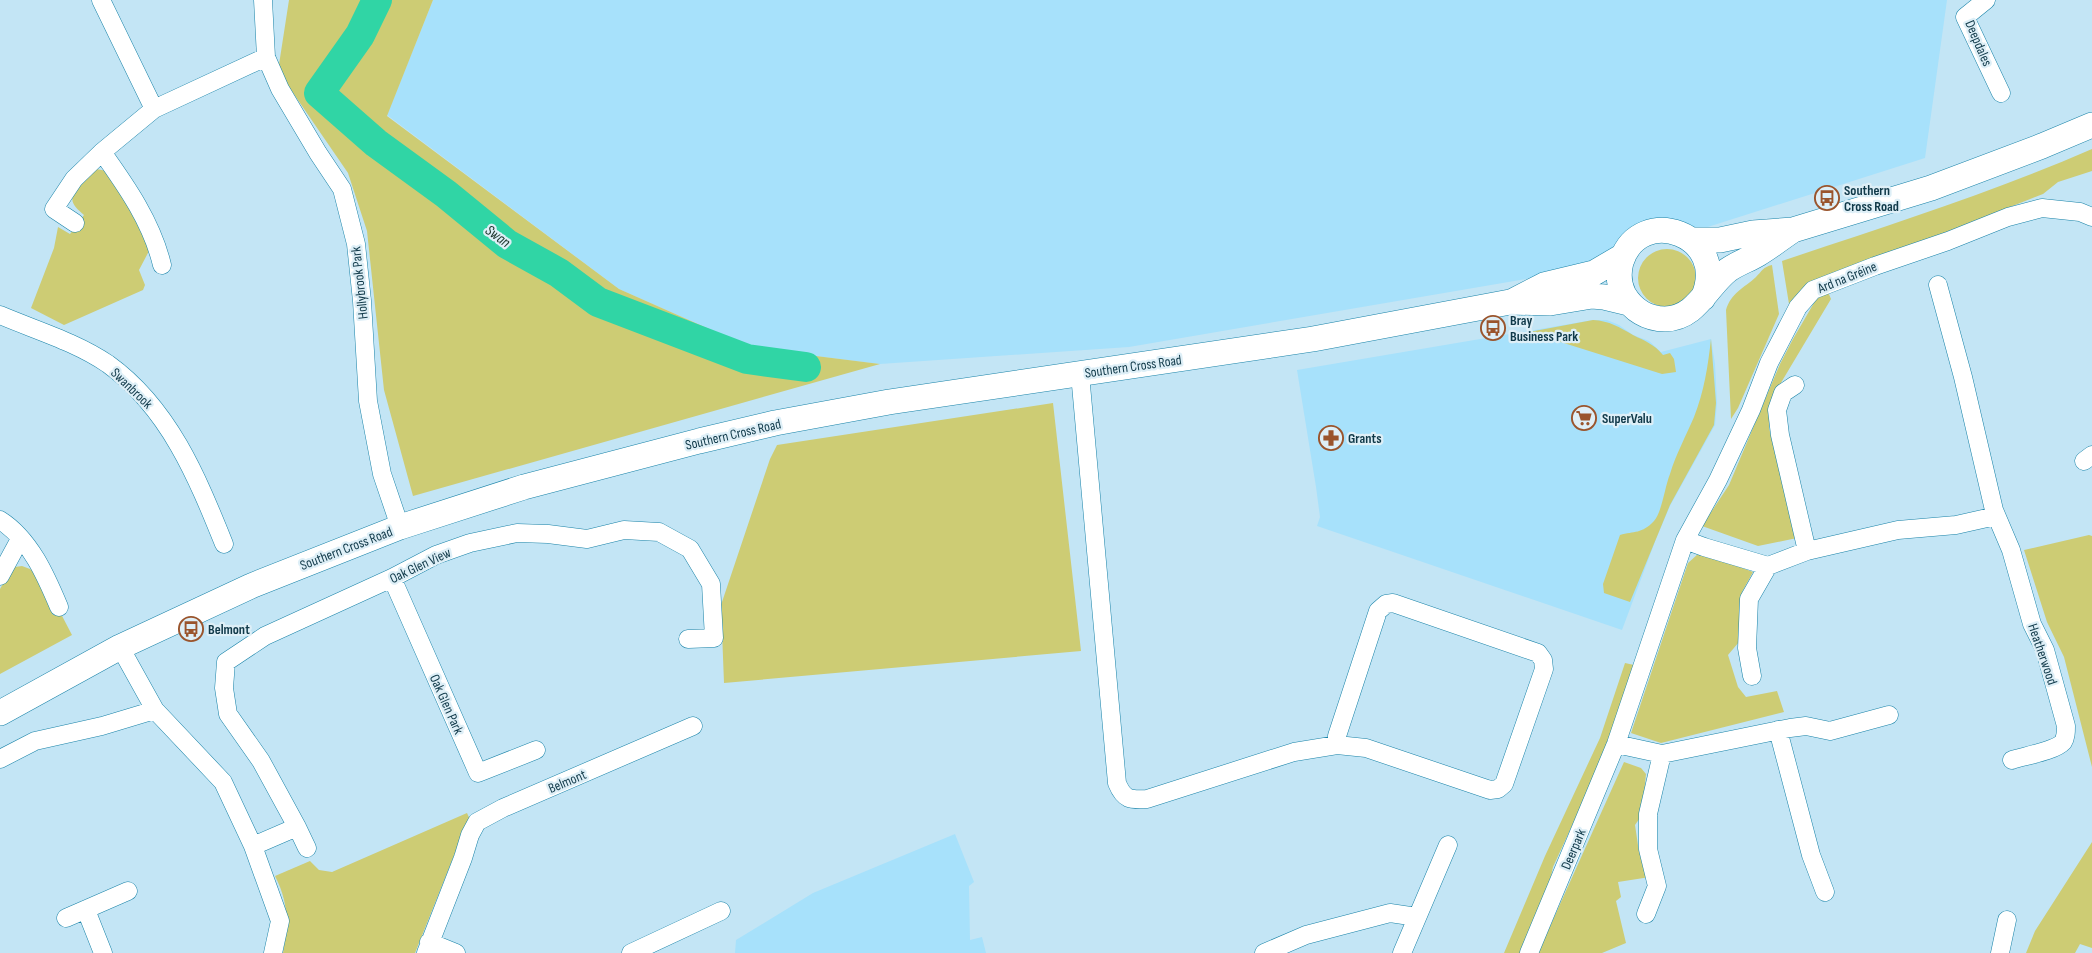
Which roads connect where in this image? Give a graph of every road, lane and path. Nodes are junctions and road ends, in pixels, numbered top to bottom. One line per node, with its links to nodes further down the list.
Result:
1 (102, 0): 6 (street)
2 (264, 0): 4 (street, Hollybrook Park)
3 (1986, 0): 5 (street, Deepdales)
4 (266, 57): 6 (street); 24 (street, Hollybrook Park)
5 (2001, 93)
6 (154, 109): 8 (street)
7 (2092, 125): 11 (main road, Southern Cross Road)
8 (102, 152): 10 (street); 14 (street)
9 (2092, 217): 26 (street, Ard na Gréine)
10 (75, 224)
11 (1793, 230): 12 (main road, Southern Cross Road); 16 (main road, Southern Cross Road)
12 (1692, 240): 13 (main road, Southern Cross Road); 16 (main road)
13 (1623, 256): 17 (main road, Southern Cross Road); 18 (main road)
14 (162, 265)
15 (1938, 285): 22 (street, Heatherwood)
16 (1703, 298): 18 (main road, Southern Cross Road)
17 (1510, 302): 18 (main road, Southern Cross Road); 20 (main road, Southern Cross Road)
18 (1629, 303)
19 (0, 315): 27 (street, Swanbrook)
20 (1080, 374): 24 (main road, Southern Cross Road); 42 (street)
21 (1795, 385): 28 (street)
22 (1996, 516): 28 (street); 46 (street, Heatherwood)
23 (0, 520): 25 (street)
24 (400, 527): 34 (main road, Southern Cross Road)
25 (20, 539): 30 (street); 32 (street)
26 (1685, 540): 29 (street); 41 (street, Deerpark)
27 (224, 544)
28 (1807, 551): 29 (street)
29 (1768, 566): 35 (street)
30 (0, 576)
31 (392, 578): 33 (street, Oak Glen View); 43 (street, Oak Glen Park); 47 (street, Oak Glen View)
32 (59, 607)
33 (688, 639)
34 (120, 647): 36 (street); 37 (main road, Southern Cross Road)
35 (1752, 676)
36 (155, 710): 45 (street); 49 (street)
37 (0, 713)
38 (1889, 715): 40 (street)
39 (693, 726): 59 (street, Belmont)
40 (1778, 730): 44 (street); 52 (street)
41 (1616, 744): 44 (street); 66 (street, Deerpark)
42 (1337, 745): 42 (street)
43 (536, 750)
44 (1662, 754): 55 (street)
45 (0, 759)
46 (2012, 760)
47 (297, 827): 49 (street); 50 (street, Oak Glen View)
48 (1448, 845): 56 (street)
49 (253, 846): 61 (street)
50 (307, 848)
51 (128, 891): 53 (street)
52 (1825, 892)
53 (86, 910): 57 (street); 60 (street)
54 (721, 911): 63 (street)
55 (1646, 914)
56 (1417, 917): 64 (street); 65 (street)
57 (66, 918)
58 (2007, 920): 67 (street)
59 (427, 947): 62 (street, Belmont)
60 (103, 953)
61 (273, 953)
62 (456, 953)
63 (631, 953)
64 (1264, 953)
65 (1402, 953)
66 (1529, 953)
67 (2000, 953)

